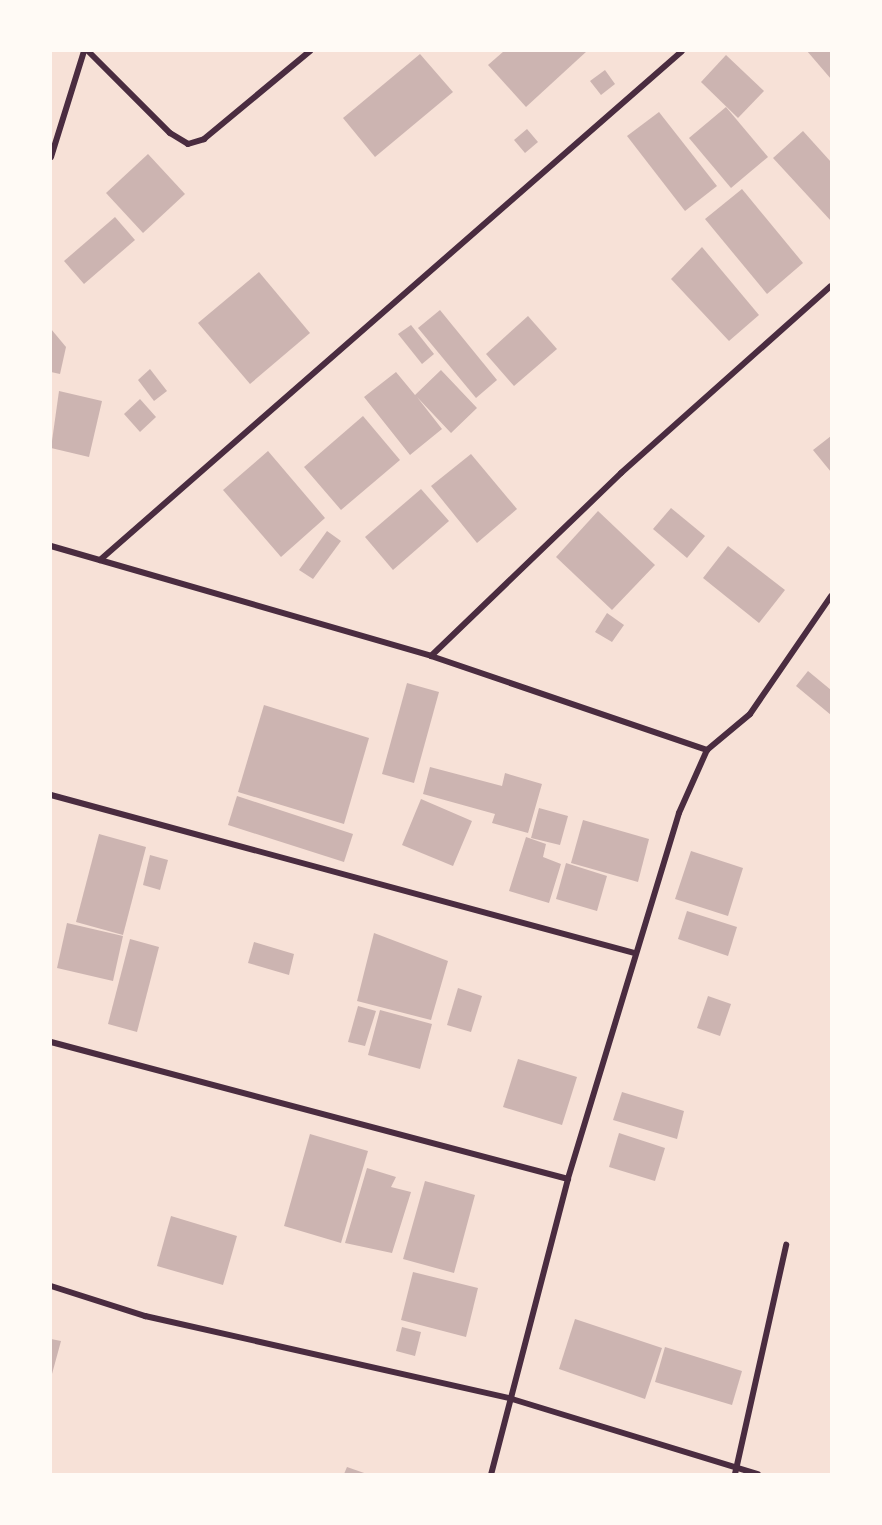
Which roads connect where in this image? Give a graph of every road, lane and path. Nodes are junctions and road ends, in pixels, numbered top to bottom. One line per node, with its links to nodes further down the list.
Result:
1 (86, 51): 2 (street); 4 (street)
2 (310, 51)
3 (682, 51): 7 (street)
4 (51, 157)
5 (831, 286): 9 (street)
6 (51, 546): 7 (street)
7 (100, 560): 9 (street)
8 (831, 596): 10 (street)
9 (431, 656): 10 (street)
10 (707, 750): 12 (street)
11 (51, 795): 12 (street)
12 (634, 953): 14 (street)
13 (51, 1042): 14 (street)
14 (568, 1179): 17 (street)
15 (786, 1245): 18 (street)
16 (51, 1286): 17 (street)
17 (512, 1399): 18 (street); 19 (street)
18 (736, 1470): 20 (street)
19 (491, 1474)
20 (758, 1474)

